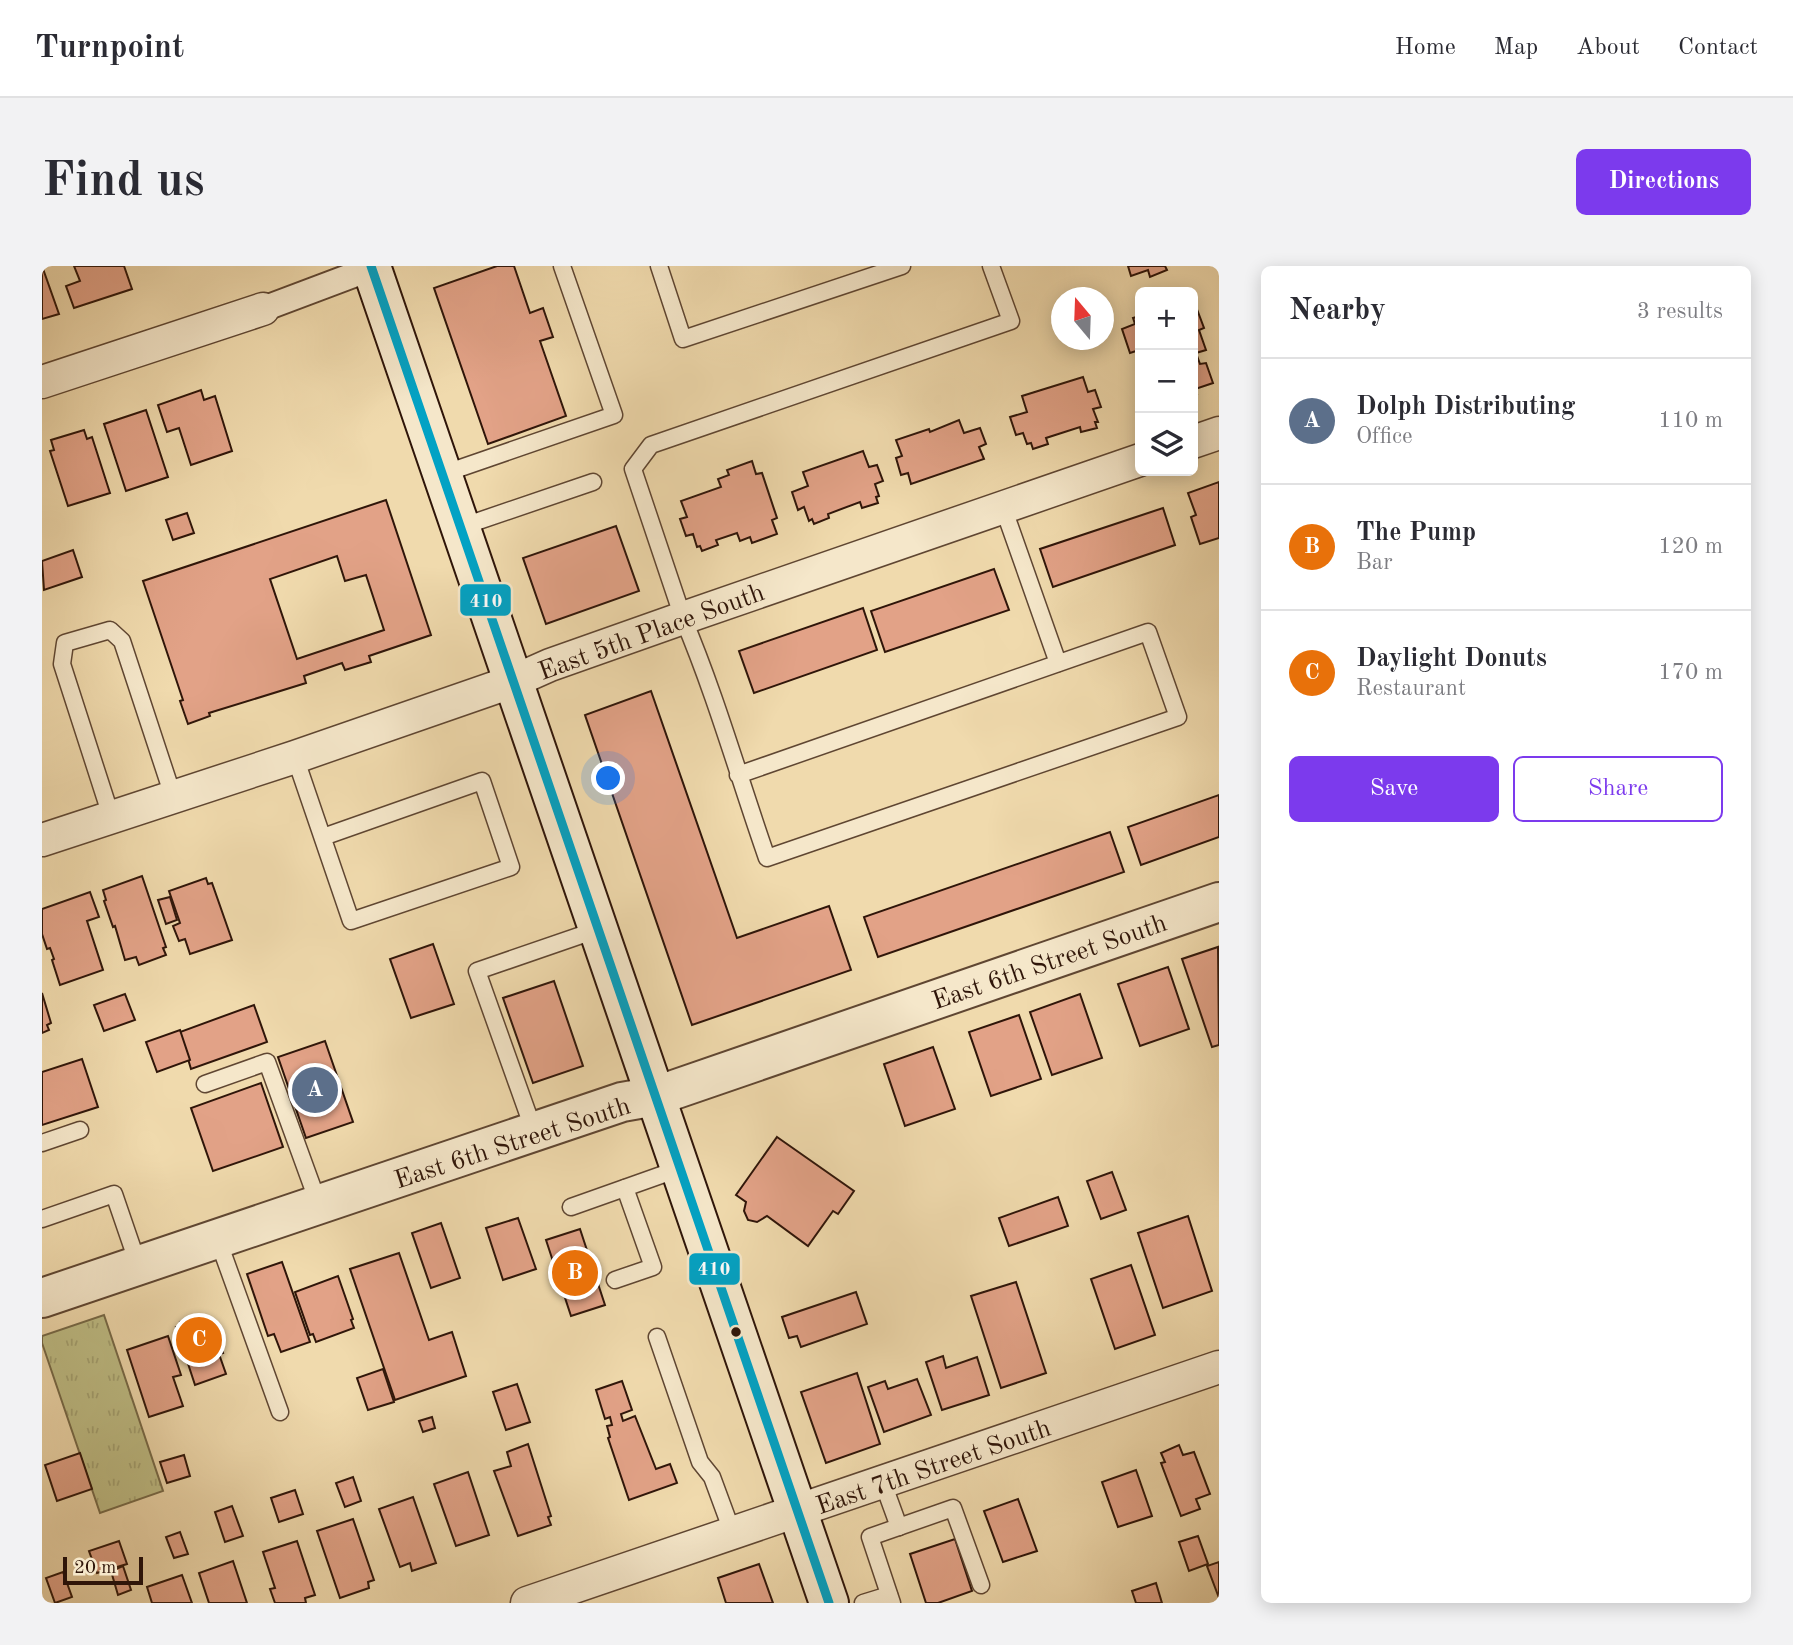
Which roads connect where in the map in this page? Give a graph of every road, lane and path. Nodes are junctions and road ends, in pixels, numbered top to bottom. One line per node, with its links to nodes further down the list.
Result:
1 (562, 266): 11 (lane)
2 (659, 266): 3 (lane)
3 (902, 266)
4 (991, 266): 15 (lane)
5 (374, 267): 6 (street); 11 (main road)
6 (263, 309): 7 (street)
7 (42, 382)
8 (1219, 433): 9 (street)
9 (1198, 440)
10 (1135, 462): 13 (street, East 5th Place South)
11 (443, 474): 14 (main road)
12 (593, 482): 14 (lane)
13 (1003, 508): 15 (street, East 5th Place South); 16 (lane)
14 (461, 527): 17 (main road)
15 (683, 618): 17 (street, East 5th Place South); 19 (lane)
16 (1058, 663): 19 (lane); 19 (lane)
17 (514, 681): 18 (street, East 5th Place South); 25 (main road)
18 (295, 757): 20 (street, East 5th Place South); 22 (lane)
19 (738, 775)
20 (173, 796): 21 (street, East 5th Place South); 21 (lane)
21 (111, 816): 23 (street, East 5th Place South)
22 (323, 837): 22 (lane)
23 (42, 840)
24 (1219, 902): 27 (main road, East 6th Street South)
25 (599, 929): 27 (main road); 29 (lane)
26 (205, 1084): 33 (lane)
27 (656, 1096): 29 (main road, East 6th Street South); 31 (main road)
28 (80, 1130): 30 (lane)
29 (534, 1132): 33 (main road, East 6th Street South)
30 (42, 1143)
31 (681, 1168): 32 (lane); 44 (main road)
32 (625, 1188): 34 (lane); 38 (lane)
33 (320, 1206): 36 (main road, East 6th Street South)
34 (571, 1207)
35 (42, 1219): 37 (lane)
36 (219, 1240): 37 (main road, East 6th Street South); 42 (lane)
37 (139, 1267): 39 (main road, East 6th Street South)
38 (615, 1280)
39 (42, 1298)
40 (657, 1337): 46 (lane)
41 (1219, 1367): 43 (street, East 7th Street South)
42 (280, 1412)
43 (883, 1483): 44 (street, East 7th Street South); 45 (lane)
44 (798, 1512): 46 (street, East 7th Street South); 50 (main road)
45 (899, 1527): 47 (lane); 48 (lane)
46 (733, 1534): 49 (street, East 7th Street South)
47 (981, 1585)
48 (890, 1599): 51 (lane)
49 (527, 1603)
50 (829, 1603)
51 (863, 1603)

